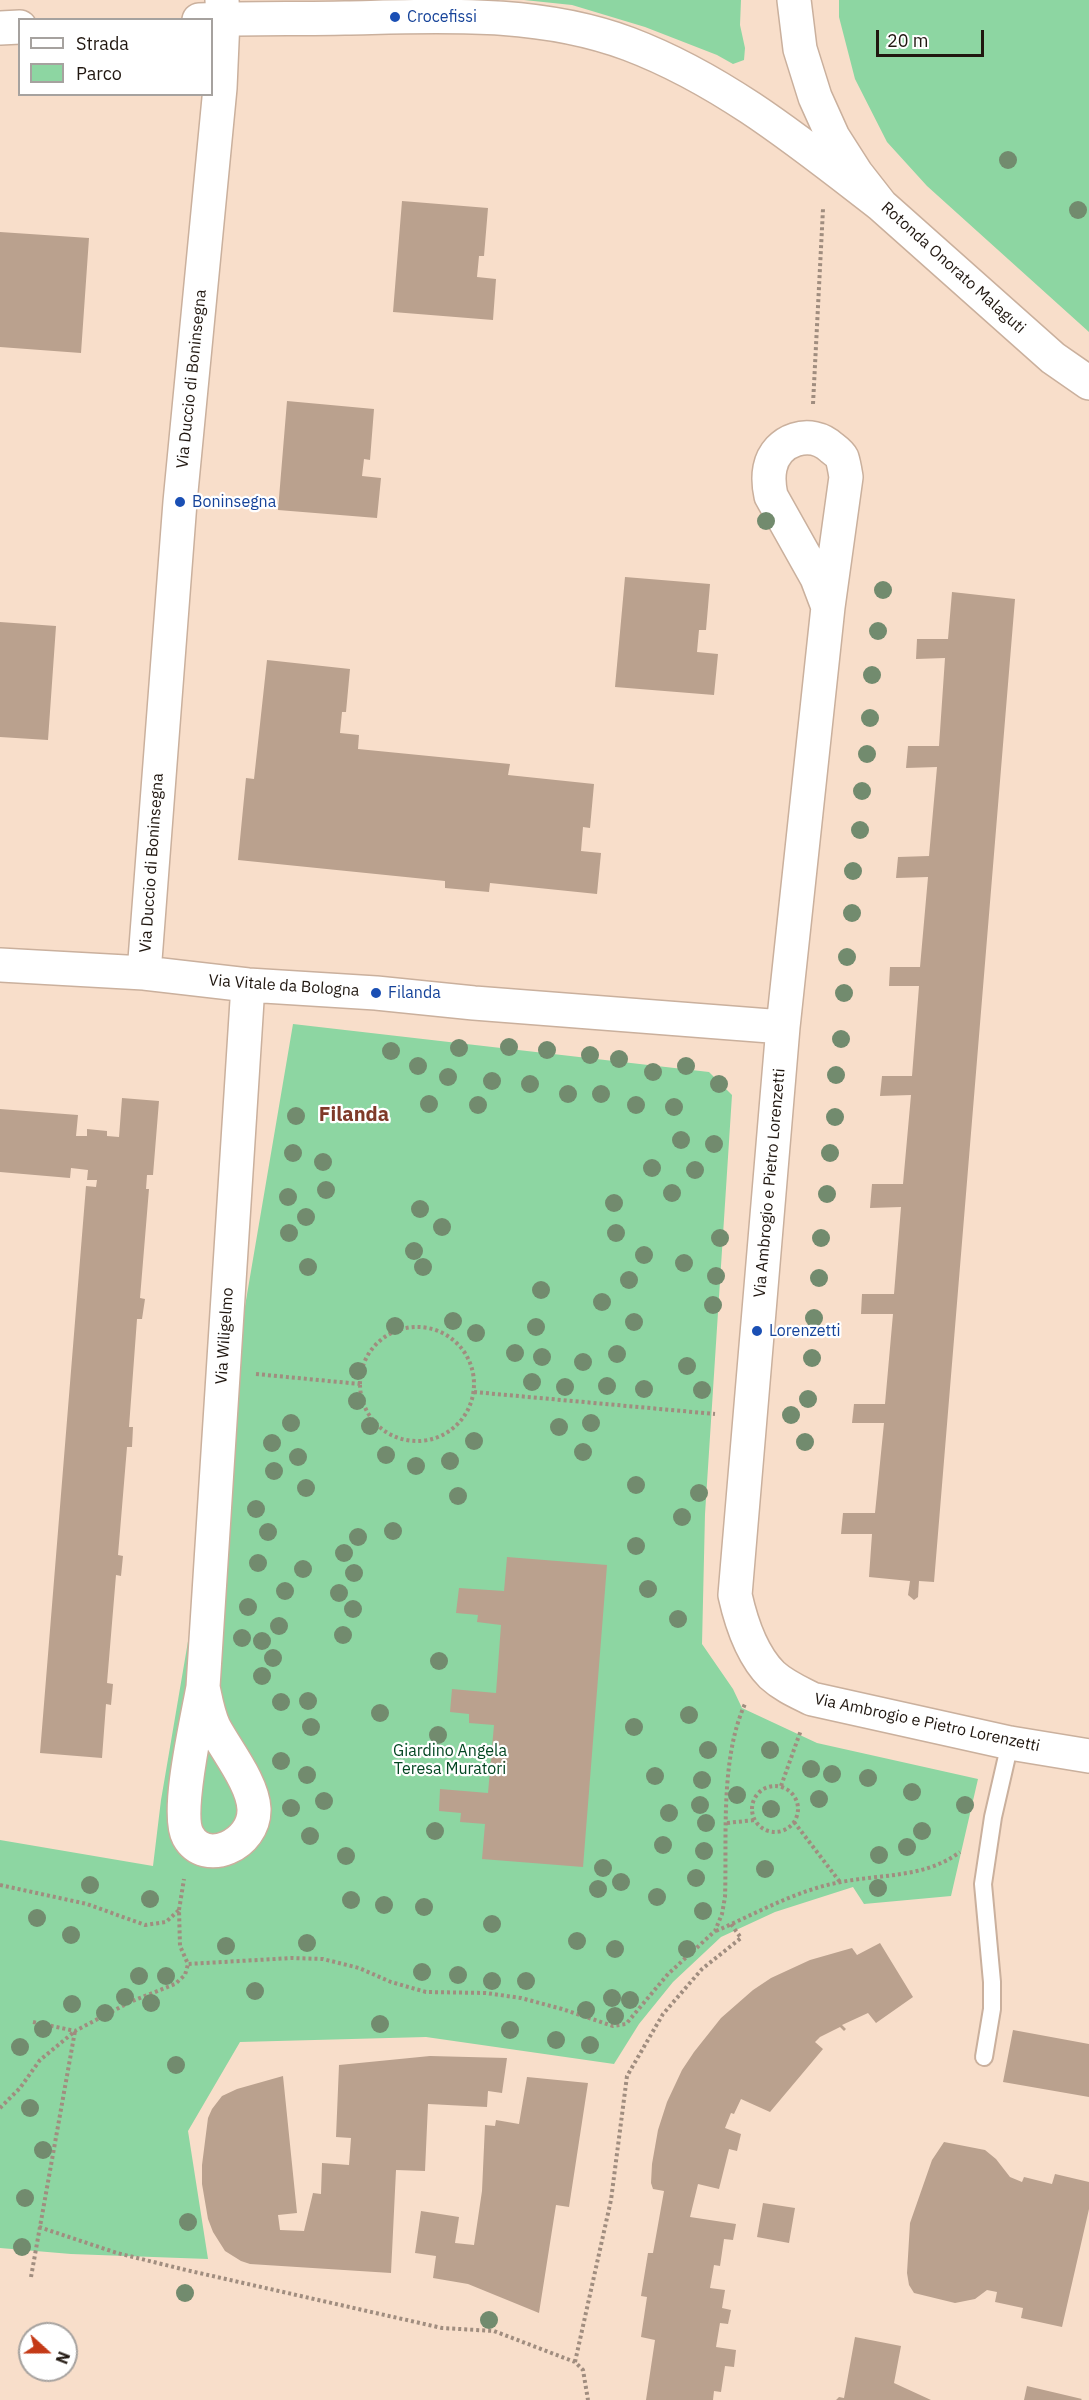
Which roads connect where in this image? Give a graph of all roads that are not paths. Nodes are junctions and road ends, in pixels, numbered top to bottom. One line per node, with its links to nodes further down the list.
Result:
1 (794, 0): 5 (street, Rotonda Onorato Malaguti)
2 (215, 13): 5 (street); 9 (street, Via Duccio di Boninsegna)
3 (18, 27): 4 (street)
4 (0, 28)
5 (881, 205): 6 (street, Rotonda Onorato Malaguti)
6 (1087, 383)
7 (828, 607): 7 (street, Via Ambrogio e Pietro Lorenzetti); 11 (street, Via Ambrogio e Pietro Lorenzetti)
8 (0, 965): 9 (street, Via Vitale da Bologna)
9 (144, 973): 10 (street, Via Vitale da Bologna)
10 (248, 985): 11 (street, Via Vitale da Bologna); 12 (street, Via Wiligelmo)
11 (783, 1028): 13 (street, Via Ambrogio e Pietro Lorenzetti)
12 (203, 1687)
13 (1010, 1743): 14 (street, Via Ambrogio e Pietro Lorenzetti); 15 (lane)
14 (1088, 1756)
15 (984, 2057)

